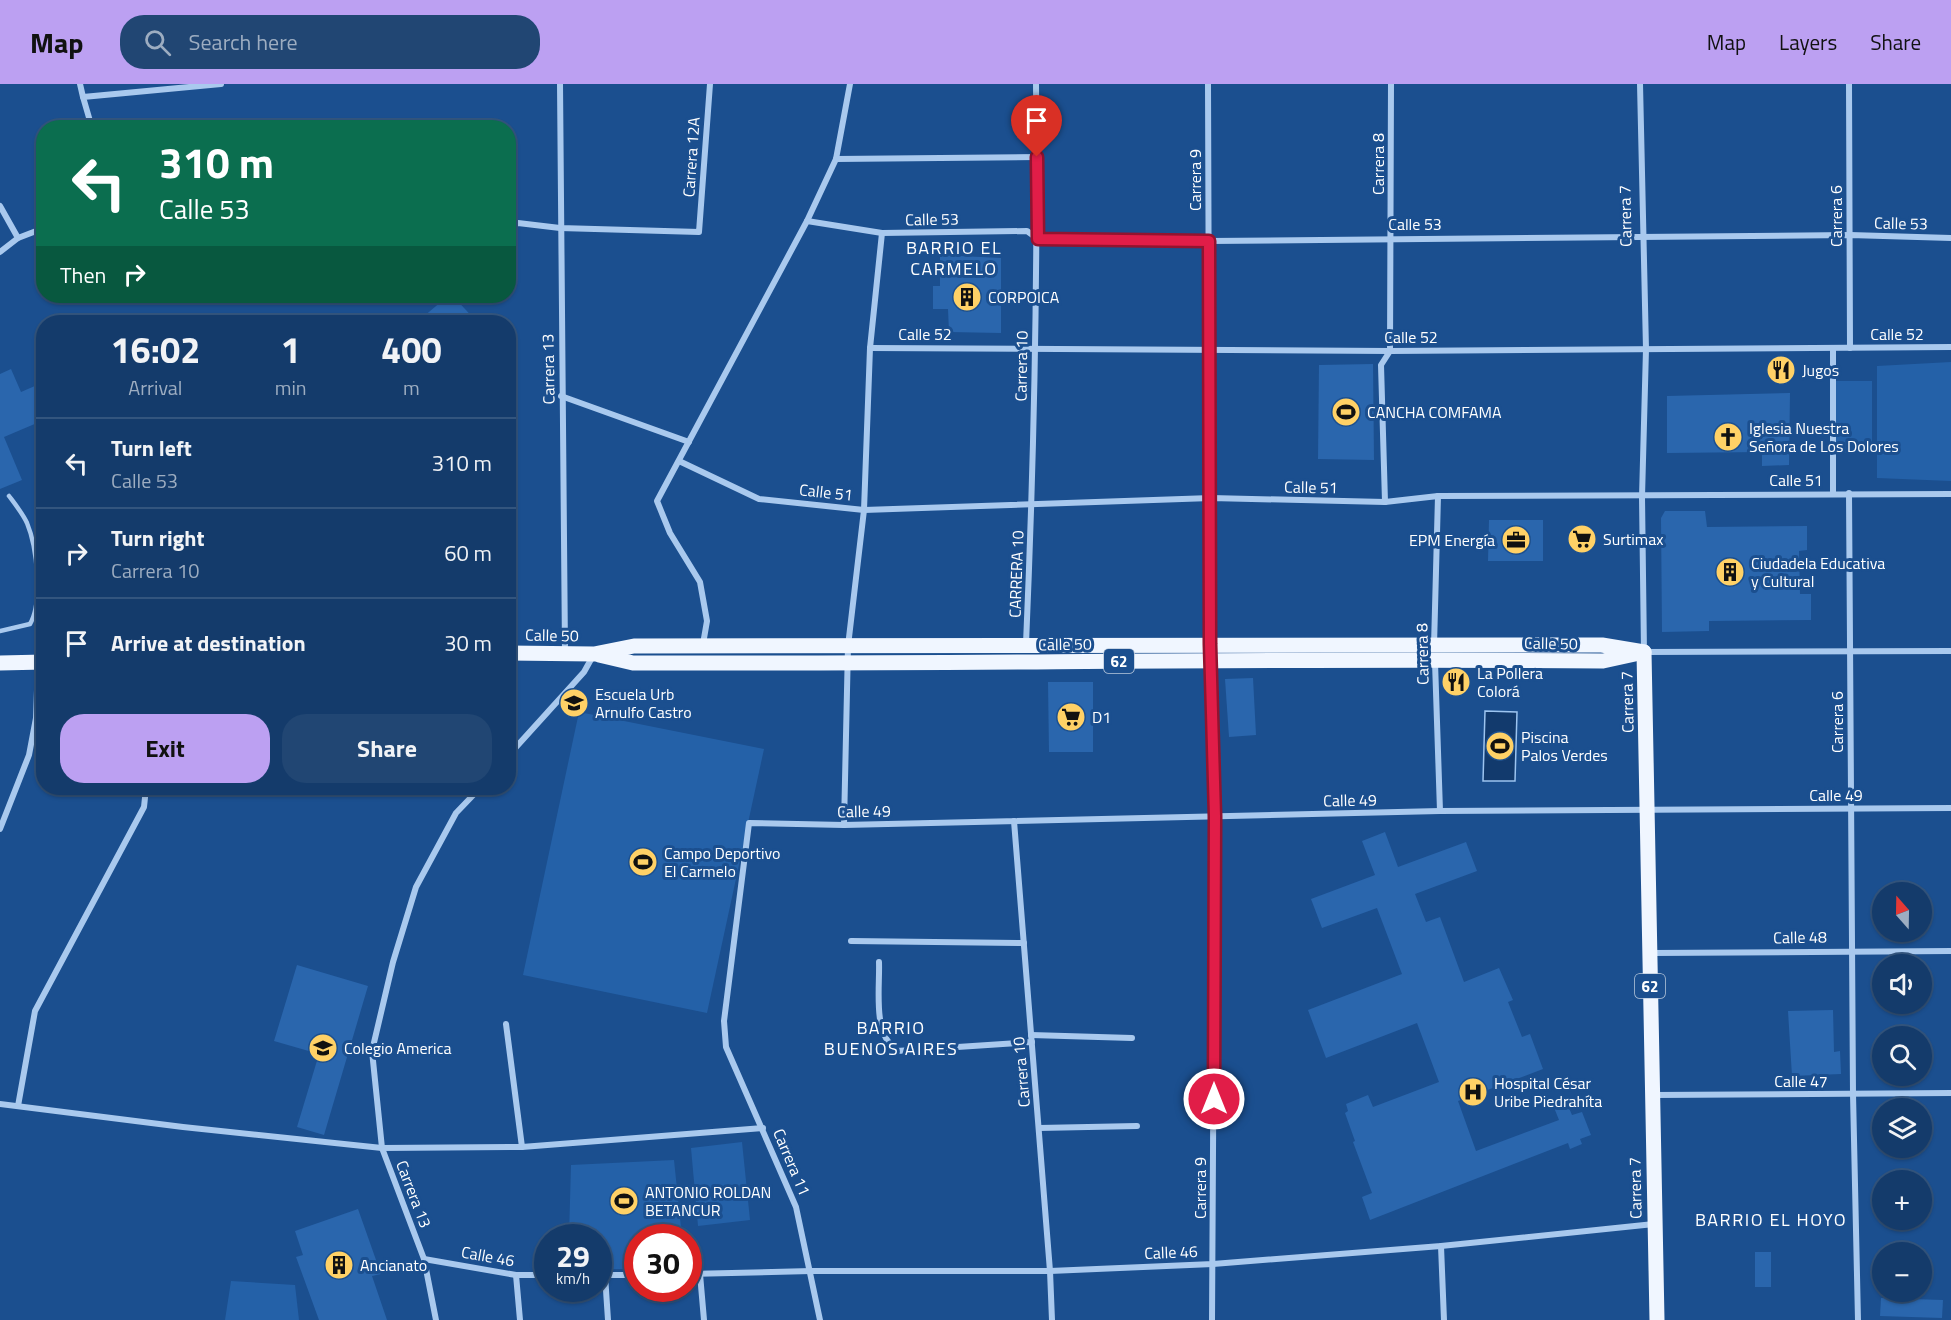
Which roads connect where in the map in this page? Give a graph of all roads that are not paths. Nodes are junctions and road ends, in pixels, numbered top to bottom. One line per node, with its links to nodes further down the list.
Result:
1 (80, 84): 11 (street)
2 (221, 84): 11 (street)
3 (560, 84): 18 (street, Carrera 13)
4 (710, 84): 18 (street, Carrera 12A)
5 (850, 84): 14 (street)
6 (1036, 84): 13 (street, Carrera 10)
7 (1208, 84): 27 (street, Carrera 9)
8 (1391, 84): 22 (street, Carrera 8)
9 (1640, 84): 24 (street, Carrera 7)
10 (1849, 84): 21 (street, Carrera 6)
11 (83, 97): 12 (street)
12 (90, 120)
13 (1037, 157): 14 (street); 26 (street, Carrera 10)
14 (836, 159): 16 (street)
15 (0, 206): 23 (street)
16 (807, 222): 20 (street, Calle 53); 38 (street)
17 (516, 223): 18 (street)
18 (560, 228): 37 (street, Carrera 13)
19 (36, 231): 23 (street)
20 (882, 233): 26 (street, Calle 53); 30 (street)
21 (1850, 235): 24 (street, Calle 53); 25 (street, Calle 53); 33 (street, Carrera 6)
22 (1391, 237): 24 (street, Calle 53); 27 (street, Calle 53); 36 (street, Carrera 8)
23 (18, 238): 28 (street)
24 (1644, 238): 34 (street, Carrera 7)
25 (1951, 238)
26 (1038, 239): 27 (street, Calle 53); 31 (street, Carrera 10)
27 (1209, 241): 35 (street, Carrera 9)
28 (0, 252)
29 (1951, 347): 33 (street, Calle 52)
30 (870, 348): 31 (street, Calle 52); 49 (street)
31 (1034, 348): 35 (street, Calle 52); 48 (street, Carrera 10)
32 (1833, 348): 33 (street, Calle 52); 34 (street, Calle 52); 40 (street)
33 (1850, 348)
34 (1646, 349): 36 (street, Calle 52); 45 (street, Carrera 7)
35 (1210, 351): 36 (street, Calle 52); 46 (street, Carrera 9)
36 (1390, 351): 47 (street, Carrera 8)
37 (561, 396): 38 (street); 60 (street, Carrera 13)
38 (688, 442): 39 (street)
39 (680, 461): 49 (street, Calle 51); 53 (street)
40 (1833, 493): 41 (street, Calle 51); 45 (street, Calle 51)
41 (1850, 493): 42 (street, Calle 51); 55 (street, Carrera 6)
42 (1951, 494)
43 (9, 496): 50 (lane)
44 (1438, 496): 45 (street, Calle 51); 47 (street, Calle 51); 57 (street, Carrera 8)
45 (1642, 497): 58 (street, Carrera 7)
46 (1210, 498): 47 (street, Calle 51); 48 (street, Calle 51); 52 (street, Carrera 9)
47 (1385, 502)
48 (1032, 504): 49 (street, Calle 51); 51 (street, CARRERA 10)
49 (864, 510): 54 (street)
50 (0, 631)
51 (1026, 644): 52 (main road, Calle 50 / 62); 54 (main road, Calle 50 / 62)
52 (1210, 644): 57 (main road, Calle 50 / 62); 62 (street, Carrera 9)
53 (702, 646): 54 (main road, Calle 50 / 62); 61 (main road, Calle 50 / 62)
54 (848, 646): 65 (street)
55 (1850, 651): 56 (street, Calle 50); 58 (street, Calle 50); 70 (street, Carrera 6)
56 (1951, 651)
57 (1434, 652): 58 (main road, Calle 50 / 62); 62 (main road, Calle 50 / 62); 73 (street, Carrera 8)
58 (1644, 652): 72 (main road, Carrera 7 / 62)
59 (516, 653): 60 (main road, Calle 50 / 62)
60 (565, 653): 61 (main road, Calle 50 / 62)
61 (594, 654): 65 (main road, Calle 50 / 62); 67 (street)
62 (1211, 660): 65 (main road, Calle 50 / 62); 74 (street, Carrera 9)
63 (36, 662): 64 (main road)
64 (0, 663)
65 (848, 664): 77 (street)
66 (36, 718): 78 (street)
67 (516, 747)
68 (145, 795): 92 (street)
69 (473, 795): 97 (street, Carrera 13)
70 (1851, 808): 71 (street, Calle 49); 72 (street, Calle 49); 81 (street, Carrera 6)
71 (1951, 808)
72 (1647, 810): 73 (street, Calle 49); 83 (main road, Carrera 7 / 62)
73 (1440, 812): 74 (street, Calle 49)
74 (1215, 816): 75 (street, Calle 49); 101 (street, Carrera 9)
75 (1014, 821): 77 (street, Calle 49); 80 (street, Carrera 10)
76 (749, 823): 77 (street, Calle 49); 94 (street, Carrera 11)
77 (844, 825)
78 (0, 829)
79 (851, 941): 80 (street)
80 (1024, 942): 87 (street, Carrera 10)
81 (1854, 950): 82 (street, Calle 48); 83 (street, Calle 48); 89 (street, Carrera 6)
82 (1951, 951)
83 (1649, 953): 90 (main road, Carrera 7 / 62)
84 (879, 962): 87 (street)
85 (506, 1024): 96 (street)
86 (1132, 1038): 87 (street)
87 (1032, 1039): 95 (street, Carrera 10)
88 (1951, 1093): 89 (street, Calle 47)
89 (1853, 1094): 90 (street, Calle 47); 118 (street, Carrera 6)
90 (1651, 1095): 98 (main road, Carrera 7 / 62)
91 (0, 1104): 92 (street)
92 (18, 1106): 97 (street)
93 (1137, 1126): 95 (street)
94 (763, 1128): 96 (street); 102 (street, Carrera 11)
95 (1039, 1128): 103 (street, Carrera 10)
96 (522, 1147): 97 (street)
97 (382, 1148): 100 (street, Carrera 13)
98 (1654, 1224): 99 (street, Calle 46); 117 (main road, Carrera 7 / 62)
99 (1441, 1246): 101 (street, Calle 46); 116 (street)
100 (424, 1258): 105 (street, Calle 46); 109 (street, Carrera 13)
101 (1213, 1264): 103 (street, Calle 46); 115 (street, Carrera 9)
102 (811, 1271): 103 (street, Calle 46); 104 (street, Calle 46); 113 (street, Carrera 11)
103 (1050, 1271): 114 (street, Carrera 10)
104 (702, 1274)
105 (516, 1275): 106 (street, Calle 46); 110 (street)
106 (534, 1275)
107 (702, 1297): 112 (street)
108 (606, 1302): 111 (street)
109 (436, 1320)
110 (520, 1320)
111 (608, 1320)
112 (704, 1320)
113 (820, 1320)
114 (1052, 1320)
115 (1212, 1320)
116 (1444, 1320)
117 (1657, 1320)
118 (1858, 1320)

